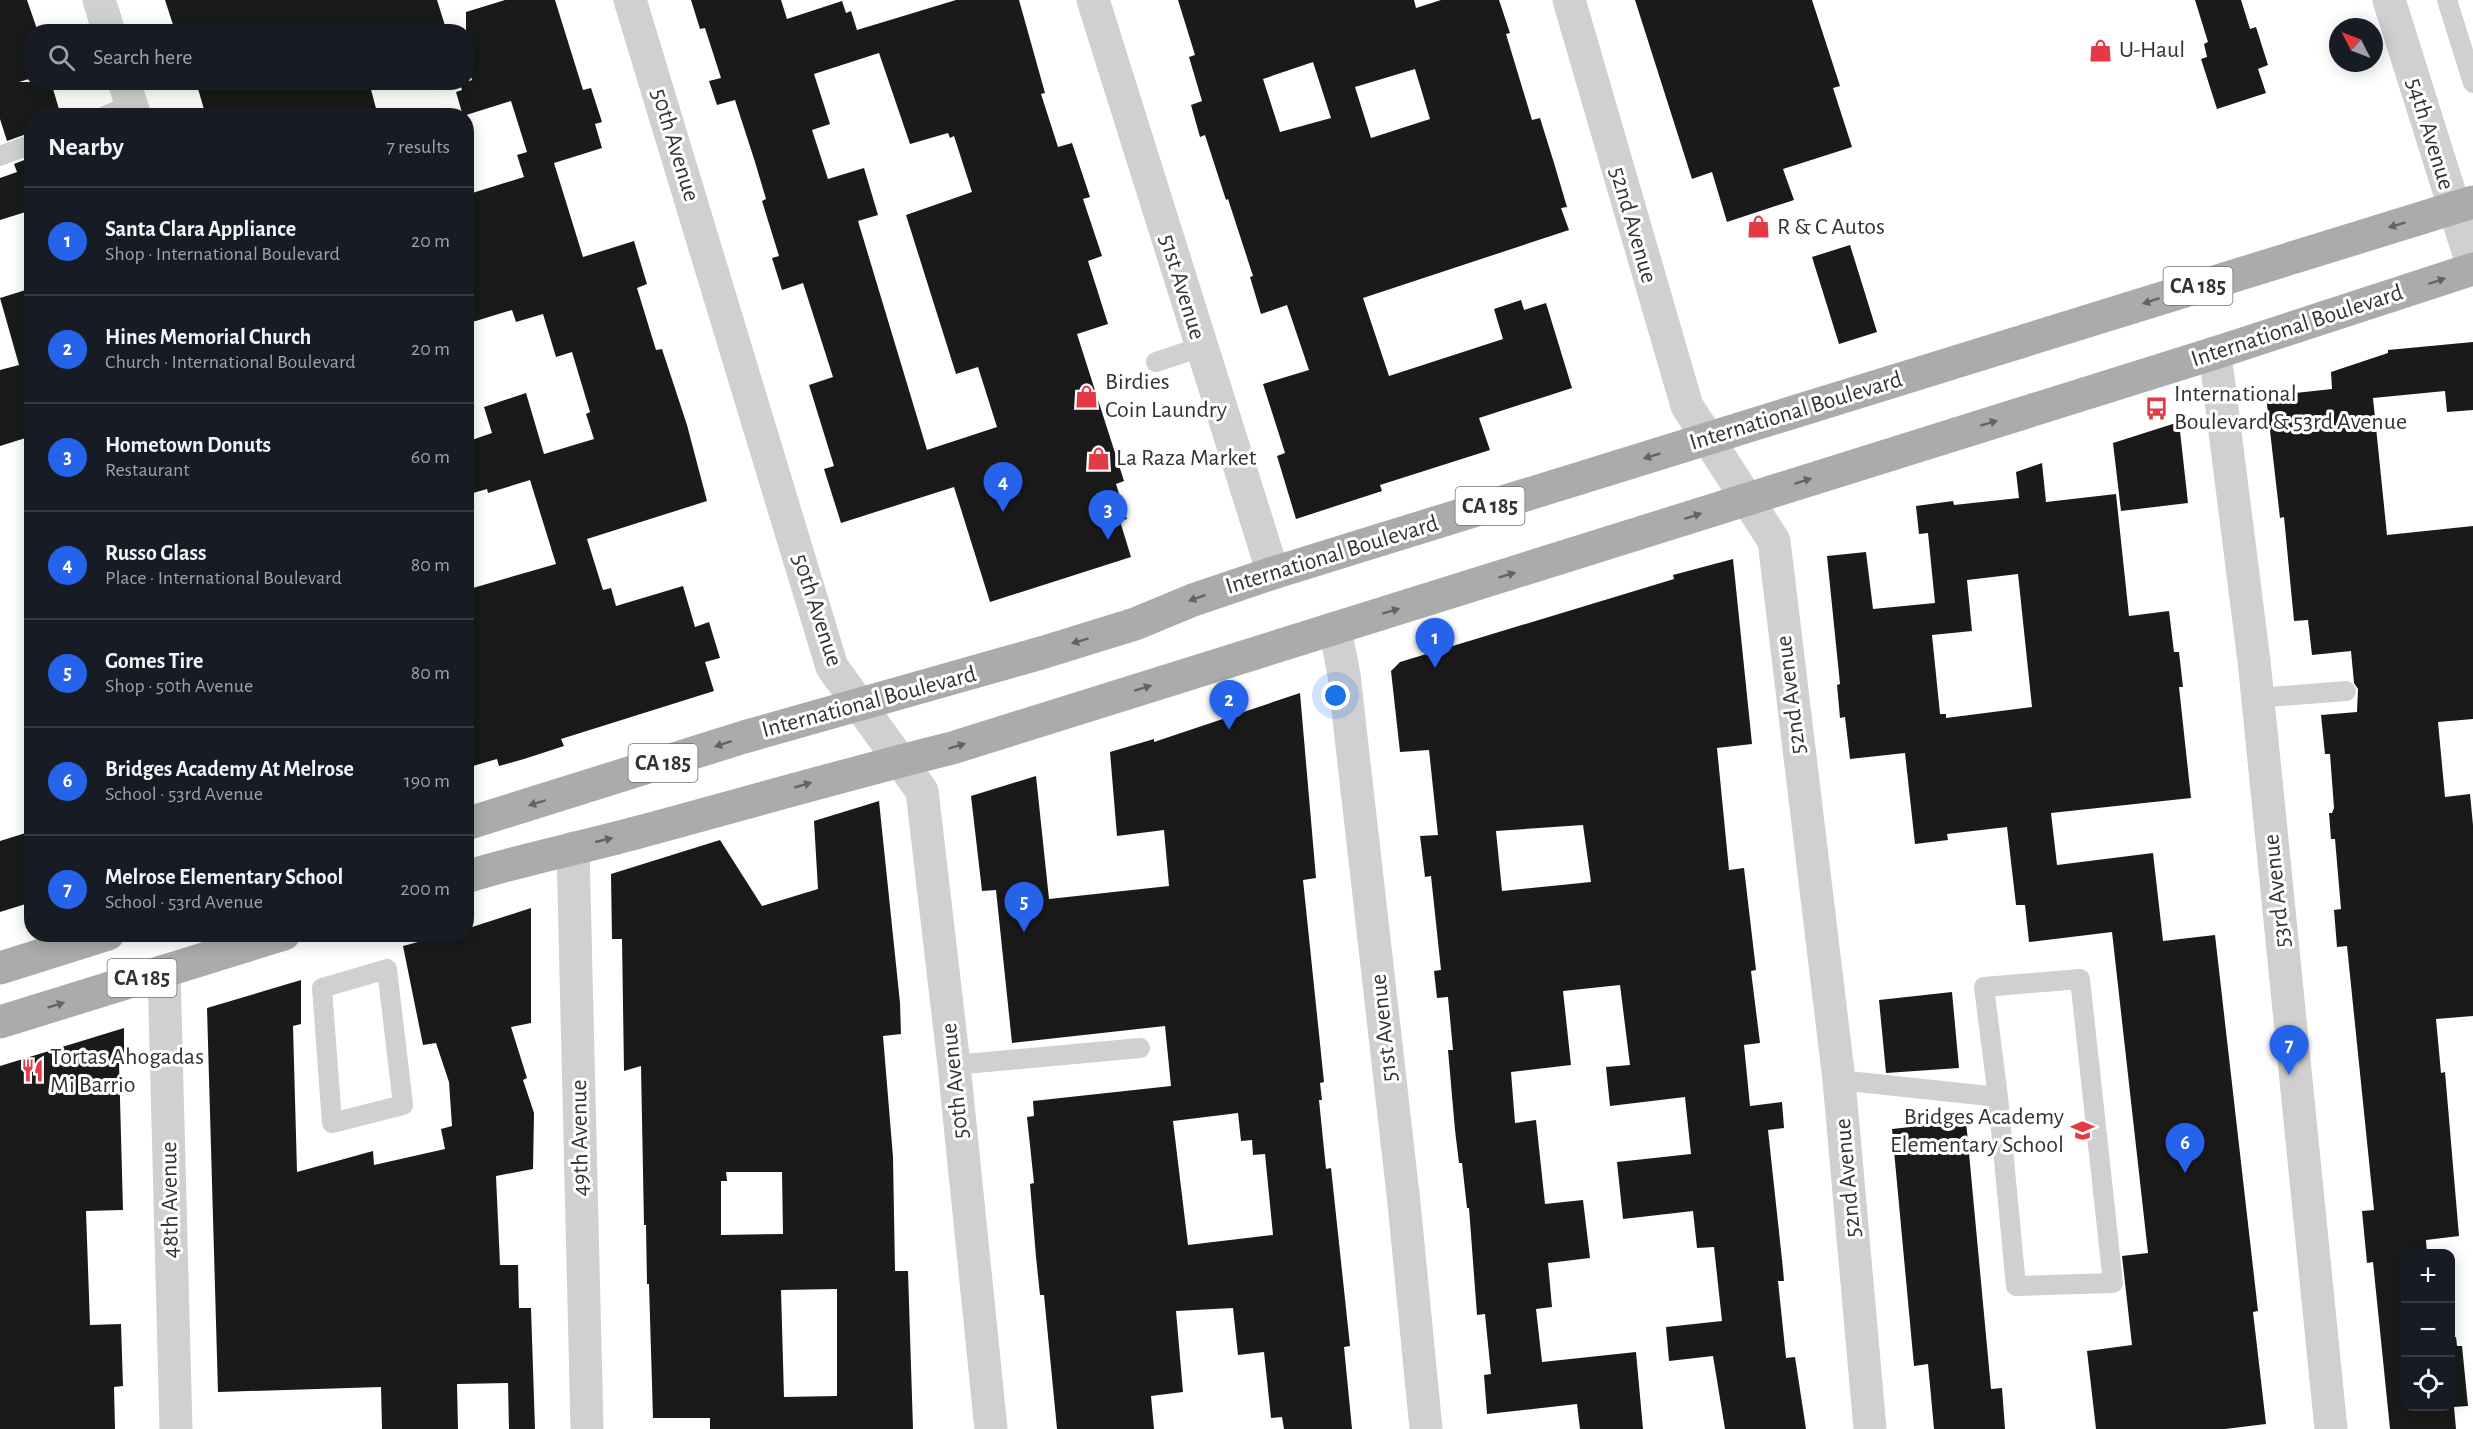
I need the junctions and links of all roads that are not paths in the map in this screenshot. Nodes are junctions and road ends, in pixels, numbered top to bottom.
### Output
1 (99, 0) edge
2 (630, 0) edge
3 (1093, 0) edge
4 (1569, 0) edge
5 (2389, 0) edge
6 (2447, 0) edge
7 (106, 24) edge
8 (2473, 83) edge
9 (24, 147) edge
10 (0, 156) edge
11 (2463, 205) edge
12 (2473, 268) edge
13 (1201, 347) junction
14 (2215, 353) junction
15 (1156, 362) dead end
16 (1707, 439) junction
17 (1747, 499) junction
18 (1273, 573) junction
19 (1335, 628) junction
20 (2346, 692) dead end
21 (2257, 698) junction
22 (860, 705) junction
23 (900, 761) junction
24 (474, 821) edge
25 (573, 848) junction
26 (474, 875) edge
27 (83, 942) edge
28 (258, 942) edge
29 (0, 968) edge
30 (387, 969) joint
31 (164, 971) junction
32 (0, 1022) edge
33 (1140, 1048) dead end
34 (954, 1065) junction
35 (1839, 1080) junction
36 (1998, 1097) junction
37 (176, 1429) edge
38 (587, 1429) edge
39 (991, 1429) edge
40 (1426, 1429) edge
41 (1870, 1429) edge
42 (2331, 1429) edge

1 - 7 street
2 - 22 street, 50th Avenue
3 - 13 street, 51st Avenue
4 - 16 street, 52nd Avenue
5 - 11 street, 54th Avenue
6 - 8 lane
9 - 10 lane
11 - 12 street, 54th Avenue
11 -> 16 main road, International Boulevard / CA 185
14 -> 12 main road, International Boulevard / CA 185
13 - 15 lane
13 - 18 street, 51st Avenue
17 -> 14 main road, International Boulevard / CA 185
14 - 21 street, 53rd Avenue
16 - 17 street, 52nd Avenue
16 -> 18 main road, International Boulevard / CA 185
19 -> 17 main road, International Boulevard / CA 185
17 - 35 street, 52nd Avenue
18 -> 22 main road, International Boulevard / CA 185
23 -> 19 main road, International Boulevard / CA 185
19 - 40 street, 51st Avenue
20 - 21 lane
21 - 42 street, 53rd Avenue
22 - 23 street, 50th Avenue
22 -> 24 main road, International Boulevard / CA 185
25 -> 23 main road, International Boulevard / CA 185
23 - 34 street, 50th Avenue
25 - 26 main road, International Boulevard / CA 185
25 - 38 street, 49th Avenue
27 - 29 main road, CA 185
28 - 31 main road, CA 185
30 - 30 lane
32 -> 31 main road, CA 185
31 - 37 street, 48th Avenue
33 - 34 lane
34 - 39 street, 50th Avenue
35 - 36 lane
35 - 41 street, 52nd Avenue
36 - 36 lane

